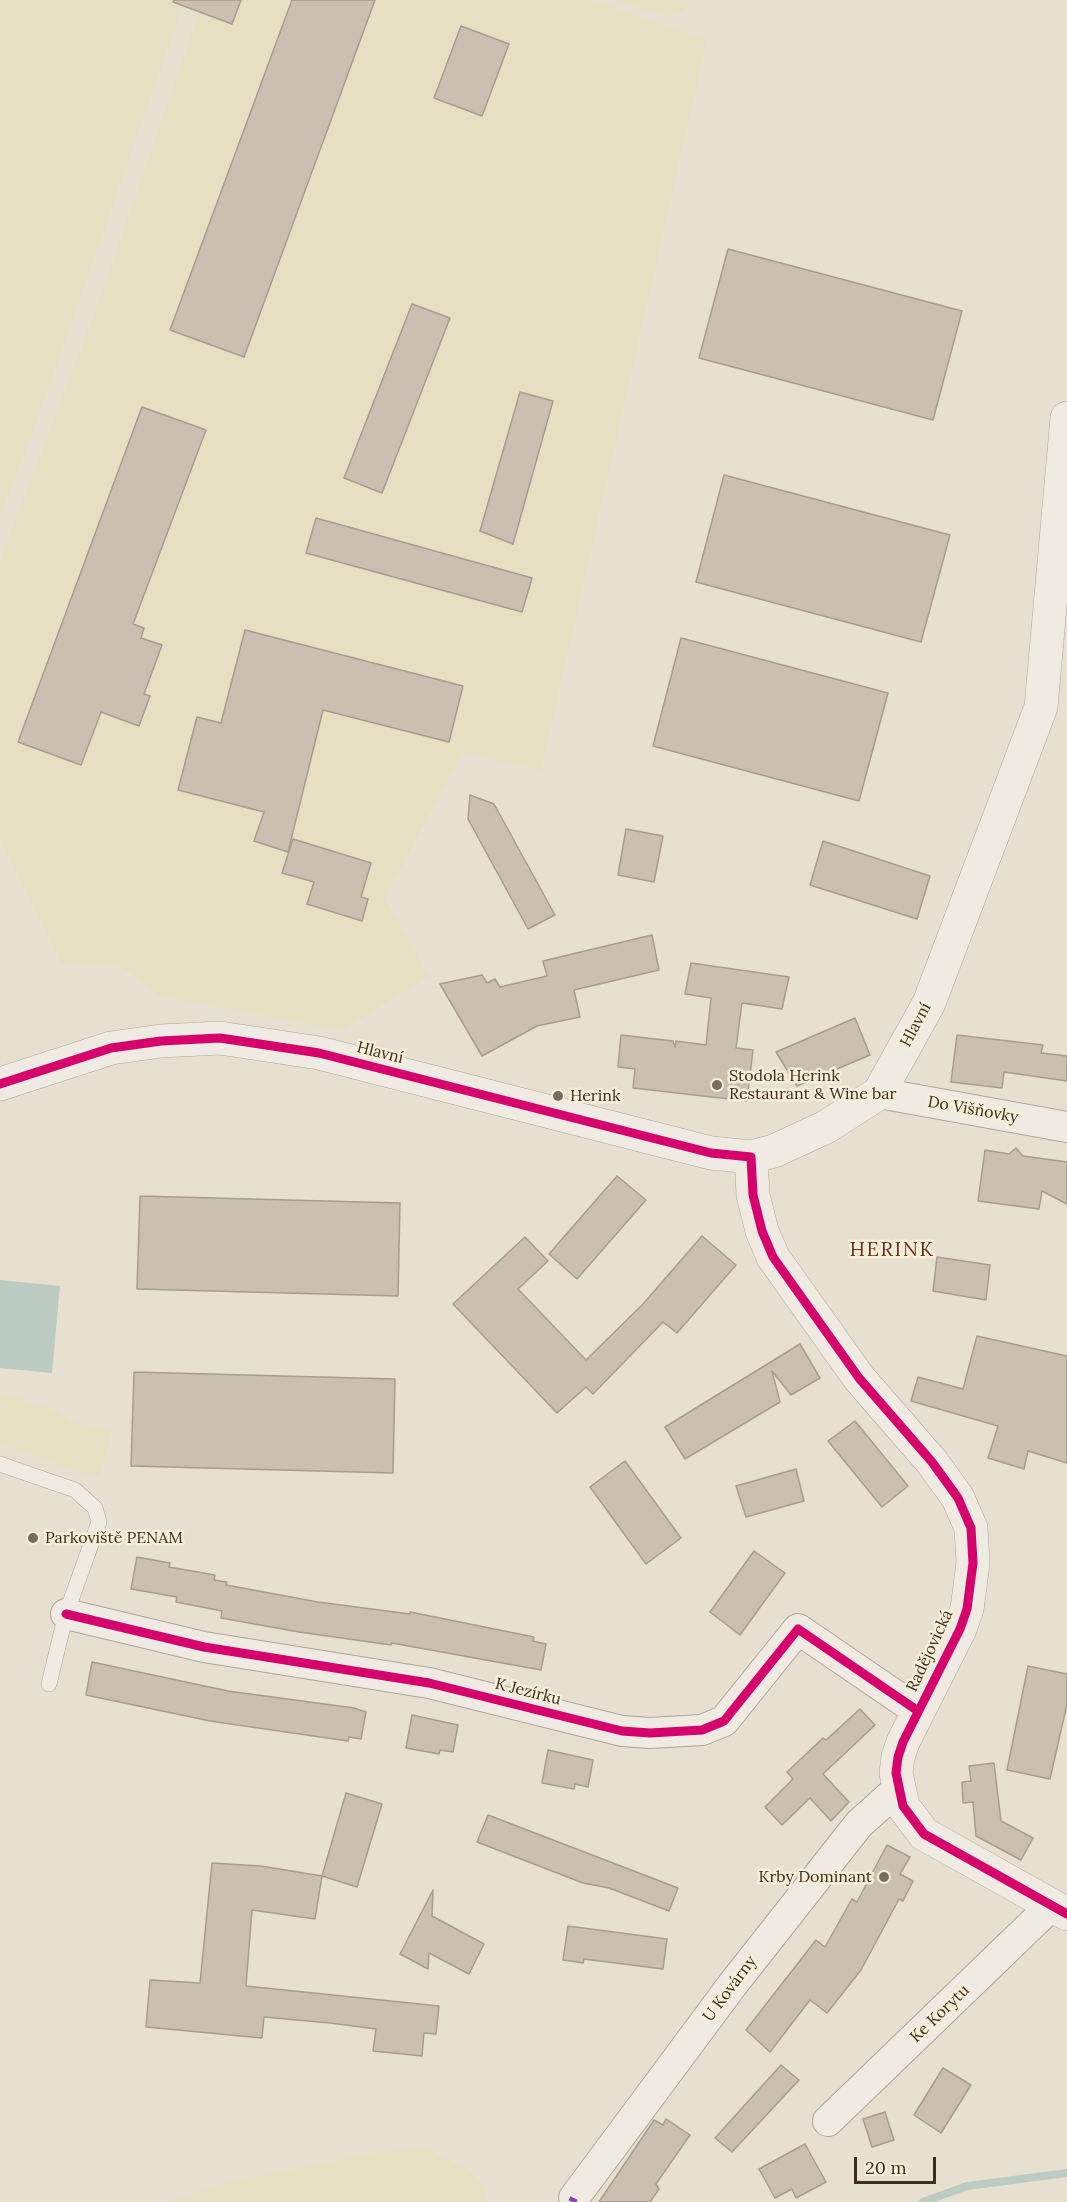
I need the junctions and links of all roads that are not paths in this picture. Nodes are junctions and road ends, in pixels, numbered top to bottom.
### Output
1 (1067, 418) edge
2 (0, 1084) edge
3 (879, 1093) junction
4 (1067, 1127) edge
5 (751, 1158) junction
6 (0, 1464) edge
7 (66, 1614) junction
8 (49, 1684) dead end
9 (918, 1711) junction
10 (898, 1789) junction
11 (1059, 1910) edge
12 (828, 2121) dead end
13 (574, 2198) dead end

1 - 3 street, Hlavní
2 - 5 street, Hlavní
3 - 4 street, Do Višňovky
3 - 5 street, Hlavní
5 - 9 street, Radějovická
6 - 7 lane
7 - 8 lane
7 - 9 street, K Jezírku
9 - 10 street, Radějovická
10 - 11 street, Radějovická
10 - 13 street, U Kovárny
11 - 12 street, Ke Korytu

